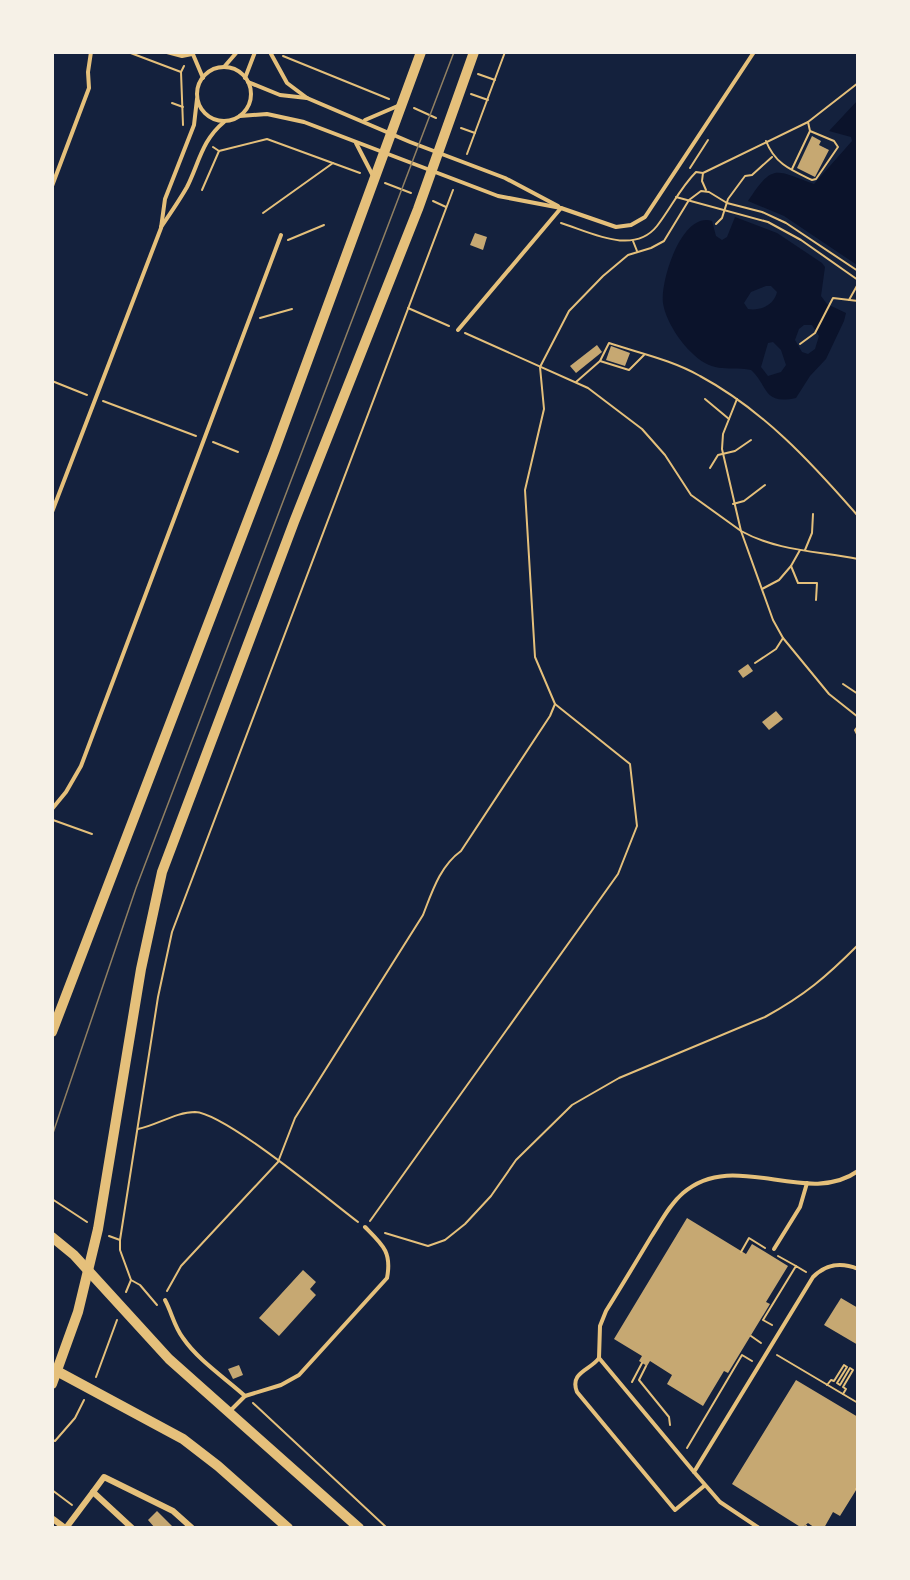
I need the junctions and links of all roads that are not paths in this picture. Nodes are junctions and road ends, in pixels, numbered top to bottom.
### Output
1 (91, 52) edge
2 (167, 52) edge
3 (237, 52) edge
4 (255, 52) edge
5 (270, 52) edge
6 (421, 52) edge
7 (474, 52) edge
8 (754, 52) edge
9 (192, 53) edge
10 (224, 67) junction
11 (202, 78) junction
12 (247, 80) junction
13 (307, 98) junction
14 (197, 99) junction
15 (407, 105) junction
16 (240, 116) junction
17 (364, 120) junction
18 (225, 122) junction
19 (393, 135) junction
20 (356, 142) junction
21 (438, 152) junction
22 (386, 153) junction
23 (432, 170) junction
24 (380, 181) junction
25 (52, 186) edge
26 (561, 208) junction
27 (161, 228) junction
28 (281, 235) dead end
29 (458, 330) road end
30 (52, 512) edge
31 (52, 809) edge
32 (52, 1032) edge
33 (858, 1171) edge
34 (807, 1183) junction
35 (365, 1227) road end
36 (52, 1237) edge
37 (774, 1250) dead end
38 (858, 1269) edge
39 (88, 1270) junction
40 (165, 1300) road end
41 (599, 1358) junction
42 (55, 1370) edge
43 (52, 1384) edge
44 (245, 1396) junction
45 (229, 1412) junction
46 (694, 1472) junction
47 (704, 1486) junction
48 (93, 1492) junction
49 (53, 1519) edge
50 (65, 1527) edge
51 (132, 1527) edge
52 (192, 1527) edge
53 (288, 1527) edge
54 (359, 1527) edge
55 (759, 1527) edge

1 - 25 lane
2 - 9 lane
3 - 10 lane
4 - 12 lane
5 - 13 lane
6 - 15 main road
7 - 21 main road
8 - 26 lane
9 - 11 lane
10 - 11 lane
10 - 12 lane
11 - 14 lane
12 - 13 lane
12 - 16 lane
13 - 17 lane
14 - 18 lane
14 - 27 lane
15 - 17 lane
15 - 19 main road
16 - 18 lane
16 - 20 lane
17 - 19 lane
18 - 27 lane
19 - 21 lane
19 - 22 main road
20 - 22 lane
20 - 24 lane
21 - 23 main road
21 - 26 lane
22 - 23 lane
22 - 24 main road
23 - 26 lane
23 - 39 main road
24 - 32 main road
26 - 29 lane
27 - 30 lane
28 - 31 lane
33 - 34 lane
34 - 37 lane
34 - 41 lane
35 - 44 lane
36 - 39 main road
38 - 46 lane
39 - 42 main road
39 - 45 main road
40 - 44 lane
41 - 46 lane
41 - 47 lane
42 - 43 main road
42 - 53 main road
44 - 45 lane
45 - 54 main road
46 - 47 lane
47 - 55 lane
48 - 50 street
48 - 51 street
48 - 52 street
49 - 50 street

